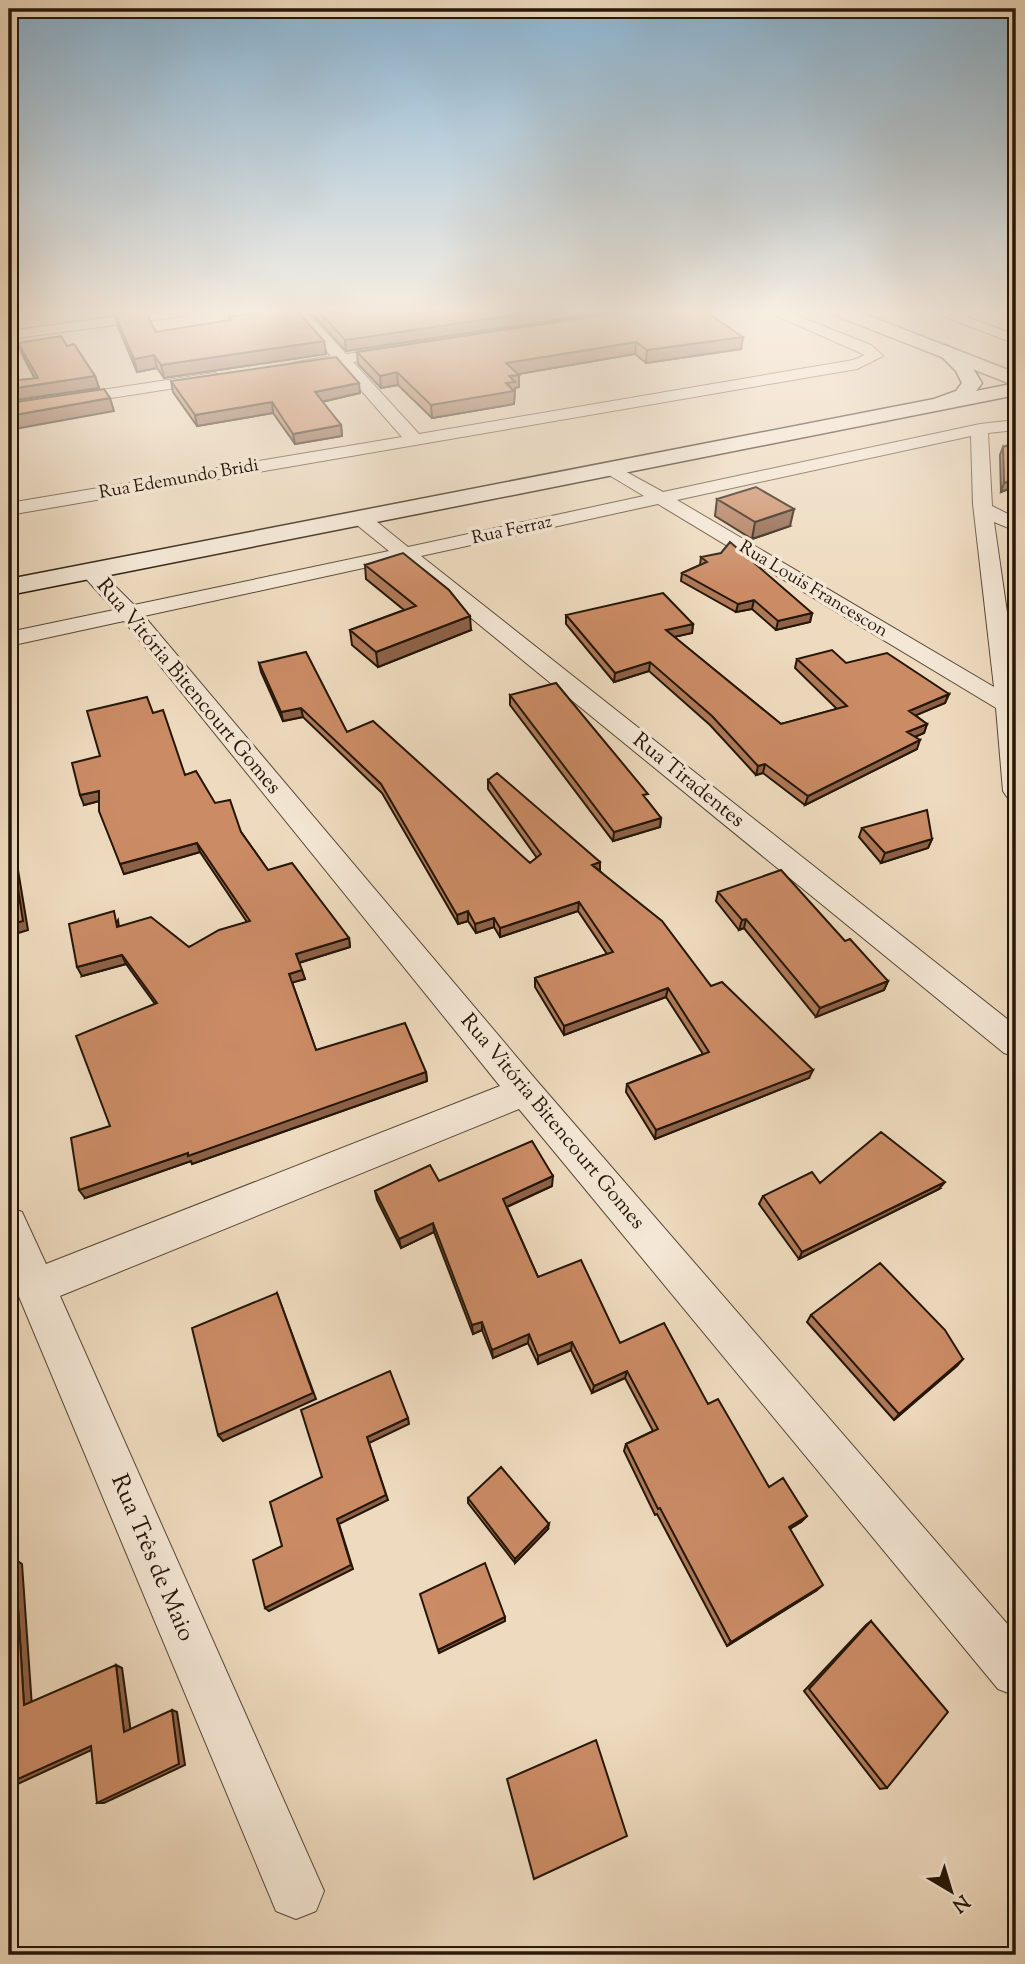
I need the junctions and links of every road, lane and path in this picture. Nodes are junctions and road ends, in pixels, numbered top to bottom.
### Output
1 (45, 404) edge
2 (382, 404) edge
3 (623, 404) edge
4 (939, 404) edge
5 (944, 404) edge
6 (932, 406) junction
7 (1016, 407) edge
8 (9, 409) edge
9 (1016, 425) edge
10 (980, 429) junction
11 (414, 439) junction
12 (610, 468) junction
13 (660, 499) junction
14 (9, 509) edge
15 (984, 509) junction
16 (359, 517) junction
17 (1016, 525) edge
18 (404, 554) junction
19 (89, 571) junction
20 (9, 587) edge
21 (130, 613) junction
22 (9, 639) edge
23 (1013, 708) edge
24 (1016, 791) edge
25 (1016, 1045) edge
26 (525, 1091) junction
27 (9, 1224) edge
28 (35, 1287) junction
29 (1016, 1671) edge
30 (296, 1891) dead end

1 - 8 street
2 - 11 street
3 - 11 street, Rua Edemundo Bridi
4 - 6 main road
5 - 6 main road
6 - 7 main road
6 - 12 main road
9 - 10 street, Rua Ferraz
10 - 13 street, Rua Ferraz
10 - 15 street
11 - 14 street, Rua Edemundo Bridi
12 - 13 street, Rua Louis Francescon
12 - 16 main road
13 - 18 street, Rua Ferraz
13 - 23 street, Rua Louis Francescon
15 - 17 street
15 - 23 street
16 - 18 street, Rua Tiradentes
16 - 19 main road
18 - 21 street, Rua Ferraz
18 - 25 street, Rua Tiradentes
19 - 20 main road
19 - 21 street, Rua Vitória Bitencourt Gomes
21 - 22 street, Rua Ferraz
21 - 26 street, Rua Vitória Bitencourt Gomes
23 - 24 street
26 - 28 street
26 - 29 street, Rua Vitória Bitencourt Gomes
27 - 28 street, Rua Três de Maio
28 - 30 street, Rua Três de Maio

